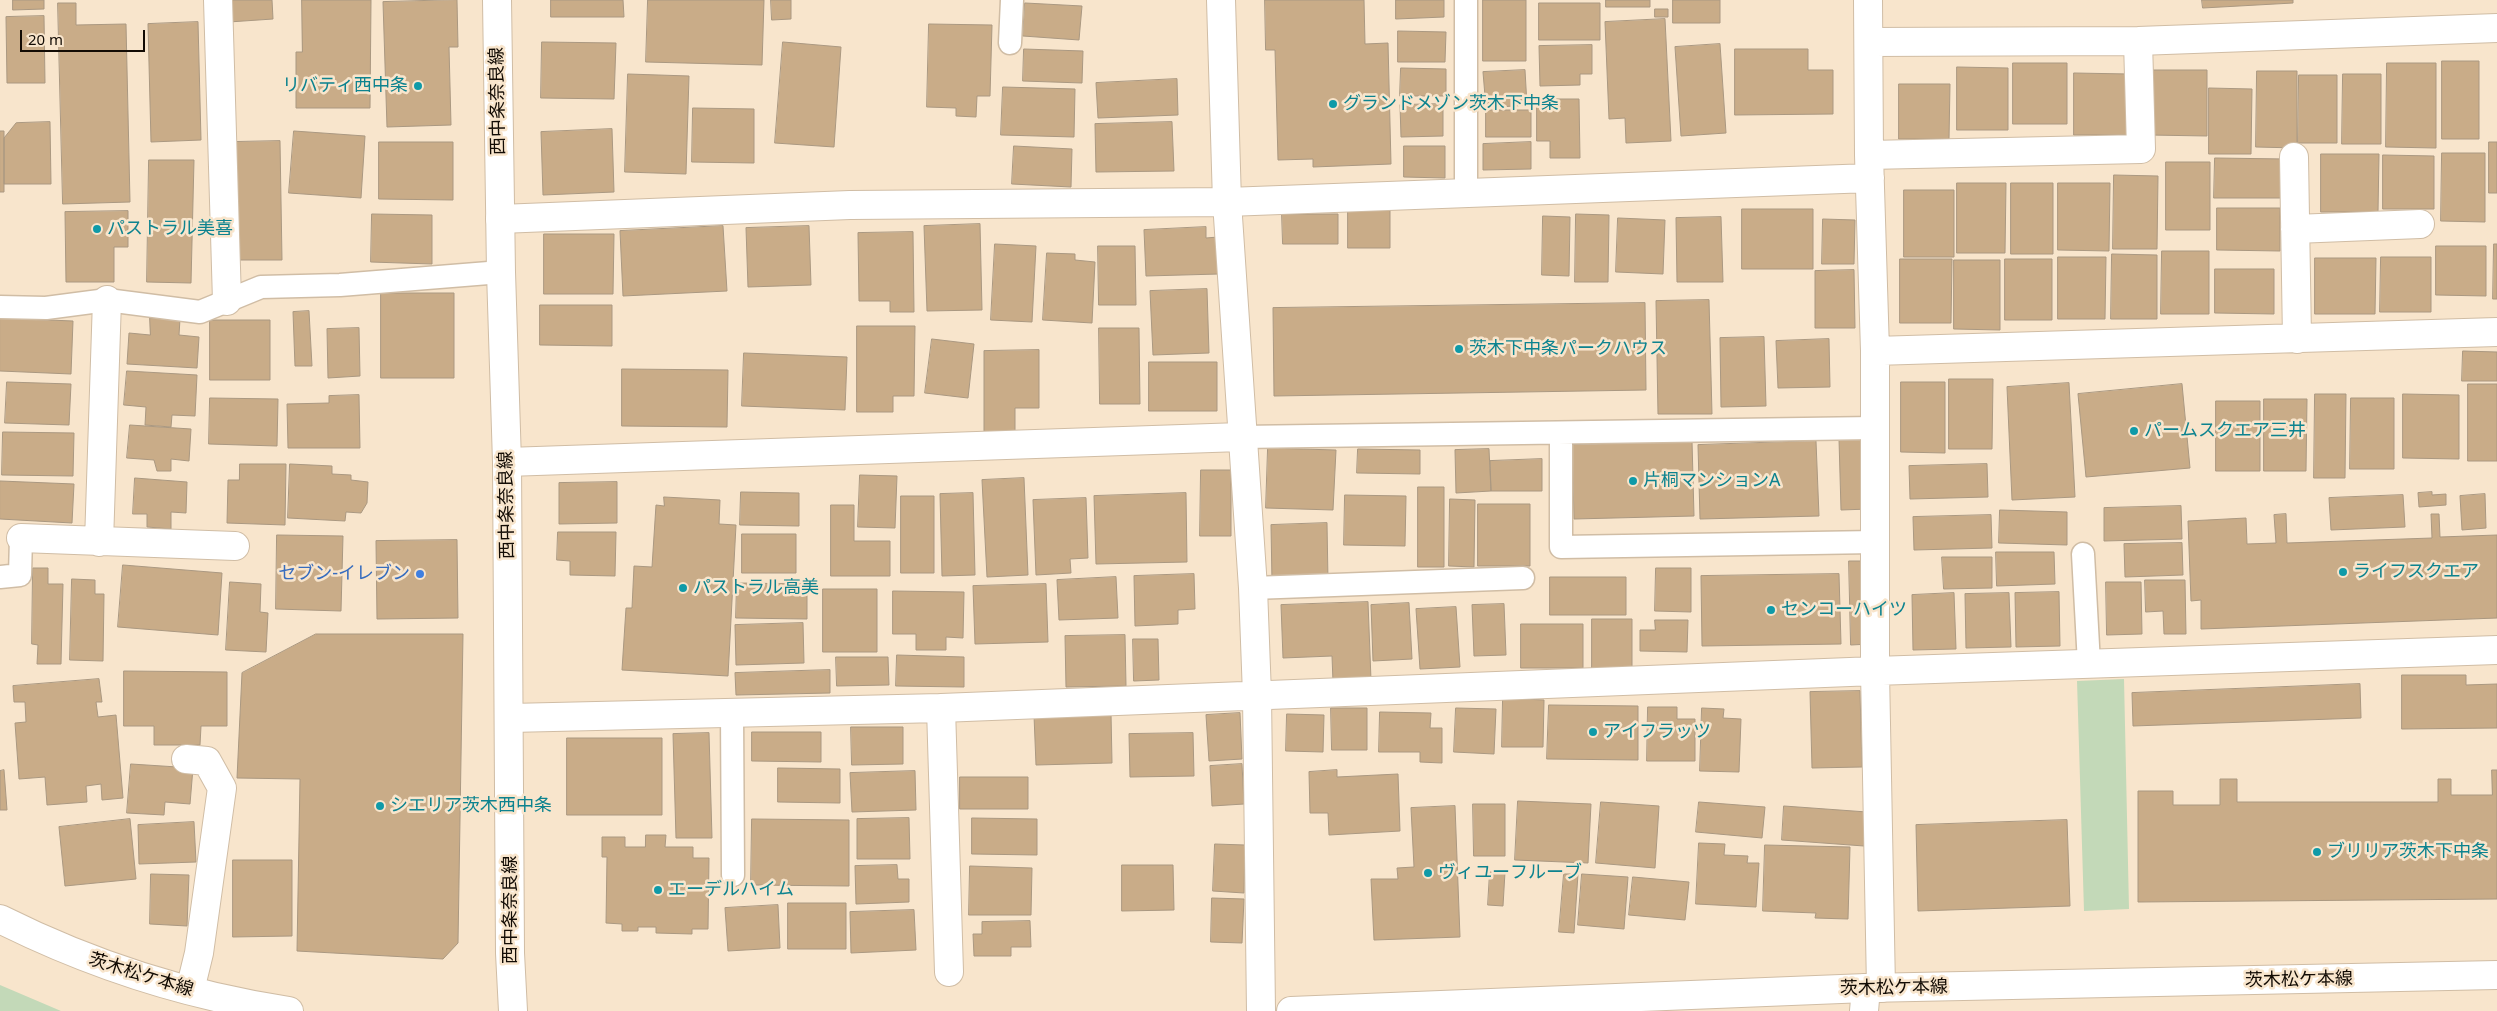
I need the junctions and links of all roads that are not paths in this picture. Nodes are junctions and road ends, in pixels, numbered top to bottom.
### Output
1 (218, 0) edge
2 (497, 0) edge
3 (1012, 0) edge
4 (1221, 0) edge
5 (1466, 0) edge
6 (1868, 0) edge
7 (2497, 28) edge
8 (2138, 41) junction
9 (1869, 42) junction
10 (1010, 43) dead end
11 (2294, 157) dead end
12 (1869, 167) junction
13 (1466, 193) junction
14 (1228, 202) junction
15 (500, 219) junction
16 (2420, 224) dead end
17 (2295, 229) junction
18 (500, 272) junction
19 (107, 300) junction
20 (227, 300) junction
21 (0, 308) edge
22 (2497, 332) edge
23 (2297, 339) junction
24 (1875, 351) junction
25 (1874, 428) junction
26 (1561, 433) junction
27 (1241, 437) junction
28 (507, 462) junction
29 (21, 538) joint
30 (99, 542) junction
31 (1875, 542) junction
32 (235, 546) dead end
33 (2083, 554) dead end
34 (0, 577) edge
35 (1523, 578) dead end
36 (1253, 588) junction
37 (2497, 650) edge
38 (2089, 664) junction
39 (1876, 671) junction
40 (1257, 695) junction
41 (941, 708) junction
42 (732, 713) junction
43 (510, 718) junction
44 (186, 759) dead end
45 (734, 875) dead end
46 (0, 919) edge
47 (949, 972) dead end
48 (2497, 975) edge
49 (190, 990) junction
50 (1870, 995) edge
51 (289, 1011) edge
52 (513, 1011) edge
53 (1261, 1011) edge
54 (1291, 1011) edge

1 - 20 street
2 - 15 street, 西中条奈良線
3 - 10 lane
4 - 14 street
5 - 13 lane
6 - 9 street
7 - 8 street
8 - 9 street
8 - 12 street
9 - 12 street
11 - 17 street
12 - 13 street
12 - 24 street
13 - 14 street
14 - 15 street
14 - 27 street
15 - 18 street, 西中条奈良線
16 - 17 street
17 - 23 street
18 - 20 lane
18 - 28 street, 西中条奈良線
19 - 20 lane
19 - 21 lane
19 - 30 street
22 - 23 street
23 - 24 street
24 - 25 street
25 - 26 lane
25 - 31 street
26 - 27 lane
26 - 31 lane
27 - 28 street
27 - 36 street
28 - 43 street, 西中条奈良線
29 - 30 street
29 - 34 lane
30 - 32 street
31 - 39 street
33 - 38 lane
35 - 36 lane
36 - 40 street
37 - 38 street
38 - 39 street
39 - 40 street
39 - 50 street
40 - 41 street
40 - 53 street
41 - 42 street
41 - 47 street
42 - 43 street
42 - 45 lane
43 - 52 street, 西中条奈良線
44 - 49 street
46 - 49 street, 茨木松ケ本線
48 - 50 street, 茨木松ケ本線
49 - 51 street, 茨木松ケ本線
50 - 54 street, 茨木松ケ本線

